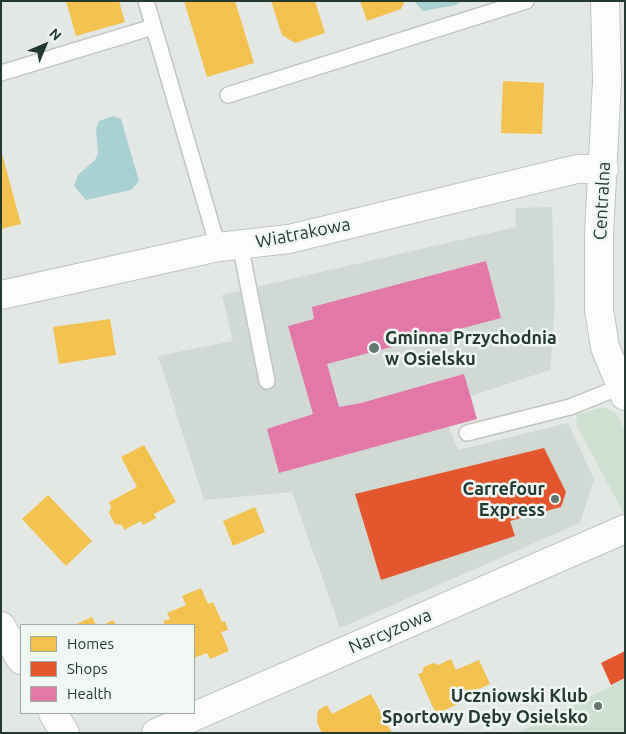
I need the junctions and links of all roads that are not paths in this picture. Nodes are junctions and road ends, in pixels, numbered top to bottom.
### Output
1 (146, 1) edge
2 (526, 1) edge
3 (605, 1) edge
4 (506, 5) edge
5 (153, 27) junction
6 (1, 74) edge
7 (228, 95) dead end
8 (604, 169) junction
9 (229, 246) junction
10 (1, 295) edge
11 (267, 381) dead end
12 (622, 392) edge
13 (467, 433) dead end
14 (625, 529) edge
15 (1, 626) edge
16 (20, 658) edge
17 (54, 714) edge
18 (65, 733) edge
19 (156, 733) edge

1 - 5 lane
2 - 4 lane
3 - 8 street, Centralna
4 - 7 lane
5 - 6 lane
5 - 9 lane
8 - 9 street, Wiatrakowa
8 - 12 street, Centralna
9 - 10 street, Wiatrakowa
9 - 11 lane
12 - 13 lane
14 - 19 street, Narcyzowa
15 - 16 street
17 - 18 street

